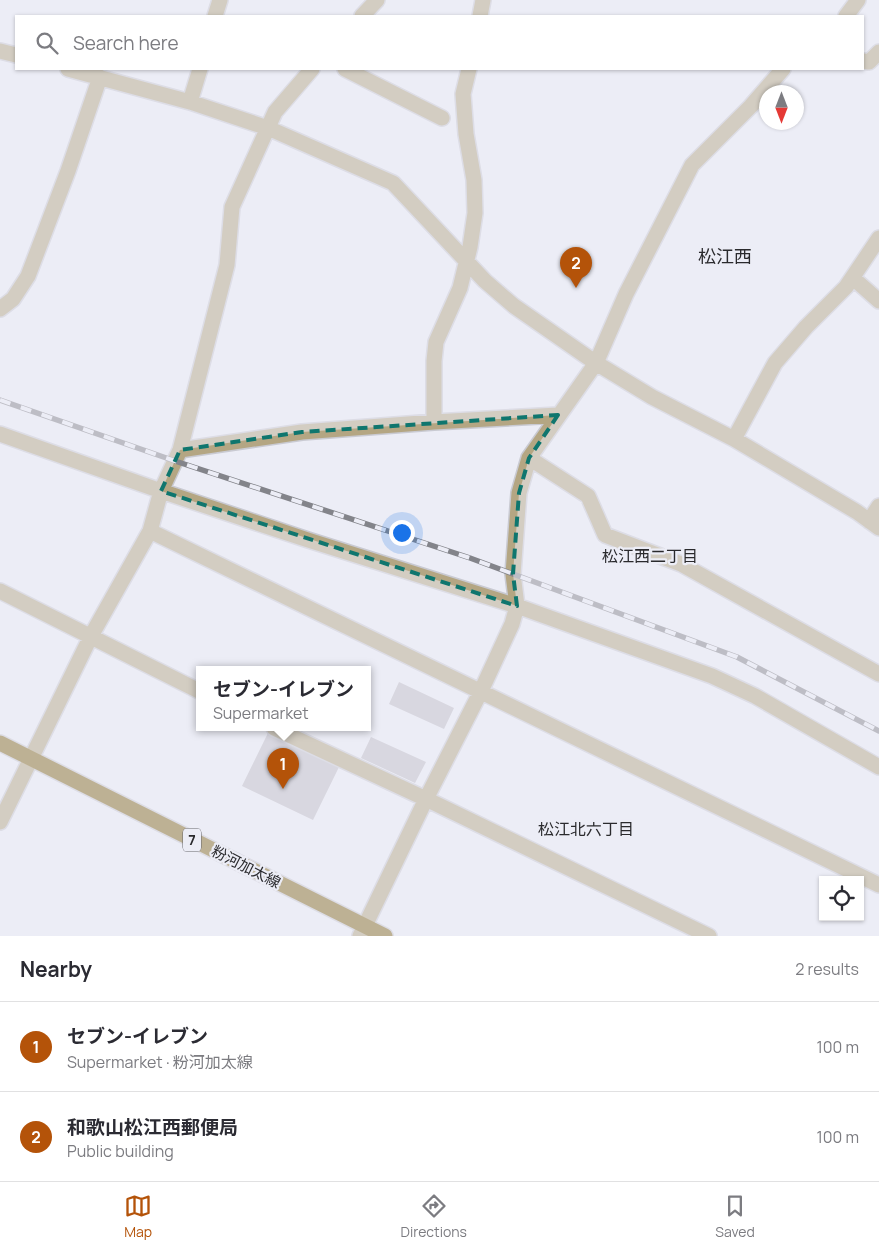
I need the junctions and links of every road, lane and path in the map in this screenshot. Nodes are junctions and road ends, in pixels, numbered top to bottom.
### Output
1 (220, 0) edge
2 (377, 0) edge
3 (482, 0) edge
4 (858, 0) edge
5 (215, 15) edge
6 (363, 15) edge
7 (480, 15) edge
8 (847, 15) edge
9 (0, 50) edge
10 (879, 52) edge
11 (15, 55) edge
12 (864, 61) edge
13 (72, 70) edge
14 (200, 70) edge
15 (311, 70) edge
16 (347, 70) edge
17 (469, 70) edge
18 (782, 70) edge
19 (100, 77) junction
20 (190, 102) junction
21 (442, 118) dead end
22 (268, 128) junction
23 (879, 238) edge
24 (466, 260) junction
25 (853, 278) junction
26 (879, 301) edge
27 (0, 309) edge
28 (596, 362) junction
29 (558, 416) junction
30 (434, 422) junction
31 (0, 434) edge
32 (734, 439) junction
33 (180, 450) junction
34 (529, 458) junction
35 (161, 491) junction
36 (879, 506) edge
37 (874, 524) edge
38 (150, 531) junction
39 (0, 591) edge
40 (517, 606) junction
41 (91, 636) junction
42 (879, 674) edge
43 (196, 689) edge
44 (481, 691) junction
45 (280, 731) edge
46 (0, 743) edge
47 (30, 758) junction
48 (879, 767) edge
49 (426, 799) junction
50 (0, 822) edge
51 (879, 885) edge
52 (363, 931) edge
53 (385, 936) edge
54 (709, 936) edge

1 - 5 street
2 - 6 street
3 - 7 street
4 - 8 street
9 - 11 street
10 - 12 street
13 - 19 street
14 - 20 street
15 - 22 street
16 - 21 street
17 - 24 street
18 - 28 street
19 - 20 street
19 - 27 street
20 - 22 street
22 - 24 street
22 - 33 street
23 - 25 street
24 - 28 street
24 - 30 street
25 - 26 street
25 - 32 street
28 - 29 street
28 - 32 street
29 - 30 street
29 - 34 street
30 - 33 street
31 - 35 street
32 - 37 street
33 - 35 street
34 - 40 street
34 - 42 street
35 - 38 street
35 - 40 street
36 - 37 street
38 - 41 street
38 - 44 street
39 - 41 street
40 - 44 street
40 - 48 street
41 - 43 street
41 - 47 street
44 - 49 street
44 - 51 street
45 - 49 street
46 - 47 main road, 粉河加太線 / 7
47 - 50 street
47 - 52 main road, 粉河加太線 / 7
49 - 52 street
49 - 54 street
52 - 53 main road, 粉河加太線 / 7

